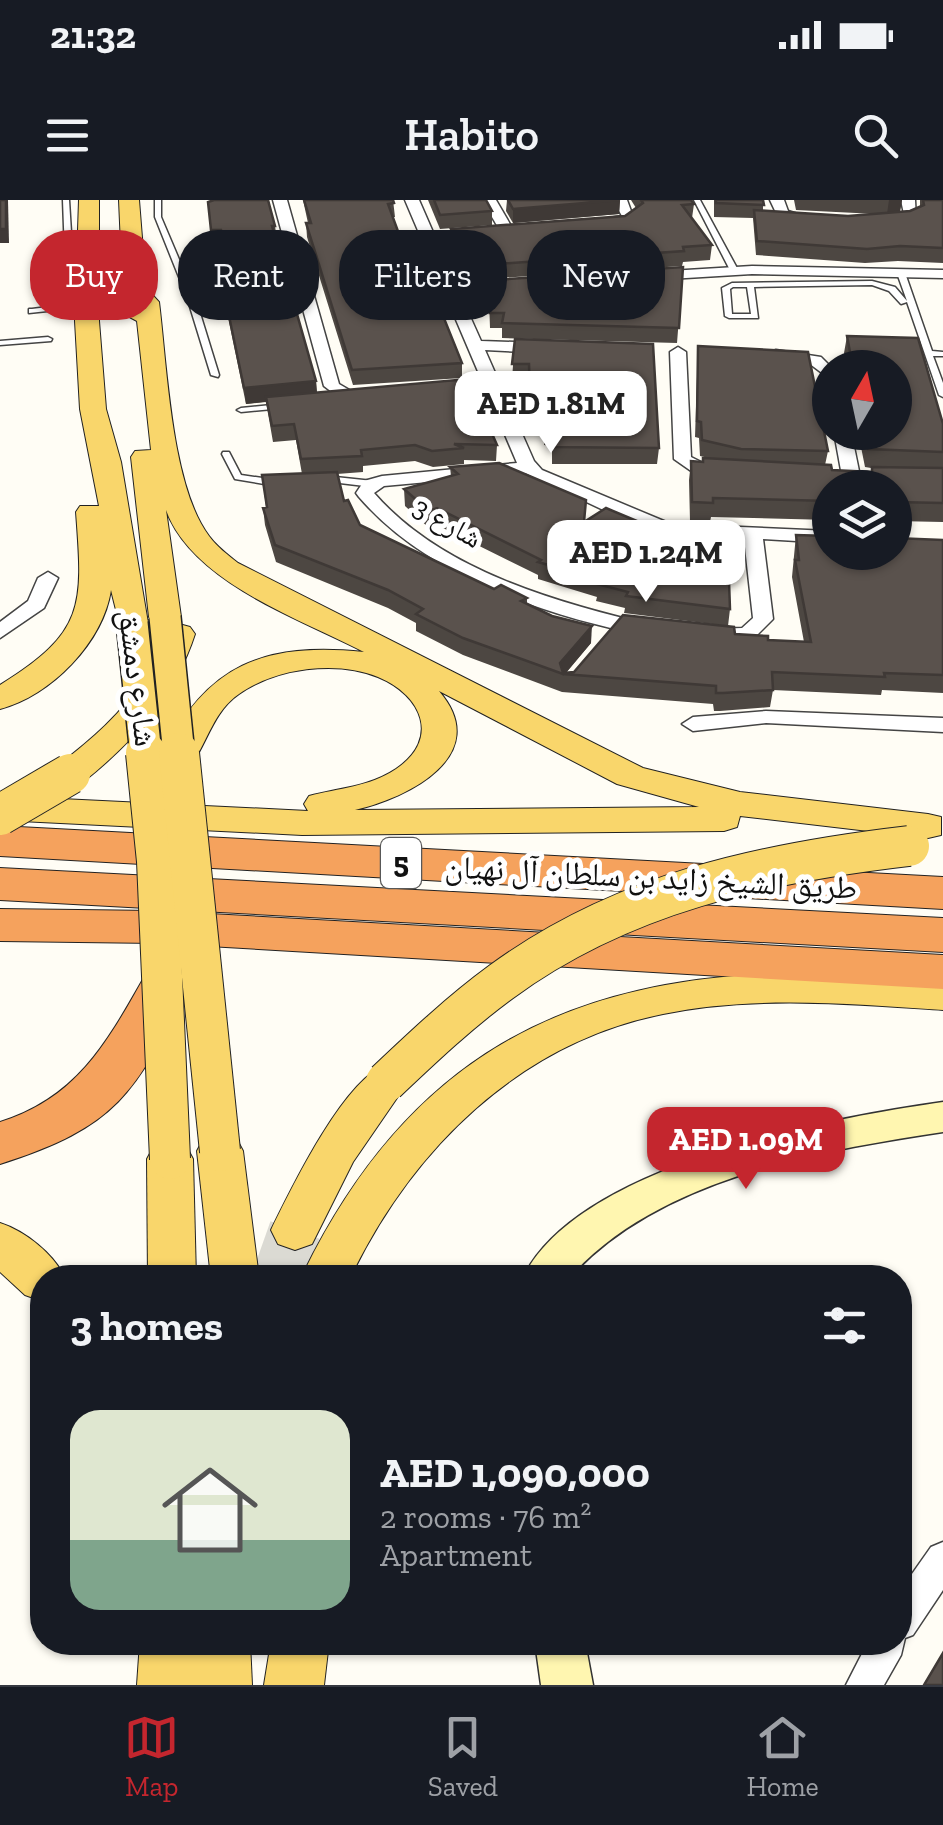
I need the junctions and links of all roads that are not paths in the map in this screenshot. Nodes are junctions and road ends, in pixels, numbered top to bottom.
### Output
1 (66, 200) edge
2 (89, 200) edge
3 (119, 200) edge
4 (128, 200) edge
5 (158, 200) edge
6 (280, 200) edge
7 (412, 200) edge
8 (489, 200) edge
9 (620, 200) edge
10 (697, 200) edge
11 (777, 200) edge
12 (908, 200) edge
13 (821, 220) edge
14 (871, 222) edge
15 (582, 225) edge
16 (68, 230) edge
17 (131, 230) edge
18 (427, 230) edge
19 (505, 230) edge
20 (526, 230) edge
21 (507, 231) edge
22 (943, 274) edge
23 (665, 276) edge
24 (729, 277) junction
25 (889, 278) junction
26 (750, 285) junction
27 (904, 302) dead end
28 (137, 320) edge
29 (149, 320) edge
30 (466, 320) edge
31 (87, 321) junction
32 (125, 330) dead end
33 (48, 339) dead end
34 (0, 343) edge
35 (476, 346) junction
36 (568, 348) edge
37 (678, 352) dead end
38 (928, 353) junction
39 (114, 354) dead end
40 (752, 354) edge
41 (943, 354) edge
42 (812, 360) edge
43 (215, 375) dead end
44 (381, 394) edge
45 (943, 395) edge
46 (289, 405) edge
47 (93, 409) junction
48 (241, 410) dead end
49 (226, 454) dead end
50 (529, 467) junction
51 (170, 471) junction
52 (738, 472) edge
53 (309, 480) edge
54 (292, 482) edge
55 (373, 484) junction
56 (752, 535) junction
57 (812, 537) edge
58 (48, 578) dead end
59 (148, 620) junction
60 (0, 632) edge
61 (0, 700) edge
62 (693, 724) dead end
63 (943, 725) edge
64 (180, 756) junction
65 (0, 811) edge
66 (96, 813) junction
67 (931, 836) edge
68 (0, 841) edge
69 (0, 884) edge
70 (943, 893) edge
71 (0, 912) edge
72 (0, 924) edge
73 (943, 935) edge
74 (495, 948) junction
75 (943, 972) edge
76 (163, 987) junction
77 (943, 994) edge
78 (943, 1116) edge
79 (0, 1143) edge
80 (295, 1230) tunnel mouth
81 (0, 1243) edge
82 (172, 1265) edge
83 (233, 1265) edge
84 (331, 1265) edge
85 (557, 1265) edge
86 (30, 1269) edge
87 (943, 1559) edge
88 (912, 1604) edge
89 (182, 1655) edge
90 (280, 1655) edge
91 (298, 1655) edge
92 (562, 1655) edge
93 (881, 1655) edge
94 (222, 1685) edge
95 (283, 1685) edge
96 (294, 1685) edge
97 (567, 1685) edge
98 (864, 1685) edge

1 - 16 lane
2 - 31 main road, شارع دمشق
3 - 32 main road
4 - 17 main road, شارع دمشق
5 - 43 lane
6 - 44 street
7 - 18 street
8 - 19 street
9 - 15 street
10 - 24 lane
11 - 13 street
12 - 14 street
20 - 21 street
22 - 25 street
23 - 24 street
24 - 25 street
24 - 26 lane
24 - 26 lane
25 - 26 lane
25 - 27 lane
25 - 38 lane
28 - 59 main road, شارع دمشق
29 - 51 main road
30 - 35 street
31 - 39 main road
31 - 47 main road, شارع دمشق
33 - 34 lane
35 - 36 street
35 - 50 street
37 - 52 street
38 - 41 lane
38 - 45 lane
40 - 42 street
46 - 48 lane
47 - 59 main road, شارع دمشق
47 - 61 main road
49 - 54 lane
50 - 55 street, شارع 3
50 - 56 street
51 - 65 main road, bridge
51 - 67 main road
53 - 55 lane
55 - 56 street, شارع 3
56 - 57 street
58 - 60 street
59 - 64 main road, شارع دمشق, bridge
59 - 76 main road, شارع دمشق, bridge
62 - 63 street
64 - 66 main road
64 - 83 main road, شارع دمشق, bridge
65 - 66 main road
66 - 67 main road
67 - 80 main road, bridge
68 - 70 highway, طريق الشيخ زايد بن سلطان آل نهيان / 5
69 - 73 highway, طريق الشيخ زايد بن سلطان آل نهيان / 5
71 - 74 main road
72 - 74 highway
74 - 75 highway
76 - 79 highway
76 - 82 main road, شارع دمشق, bridge
77 - 84 main road
78 - 85 street
81 - 86 main road
87 - 88 street
89 - 94 main road
90 - 95 main road
91 - 96 main road
92 - 97 street
93 - 98 street

